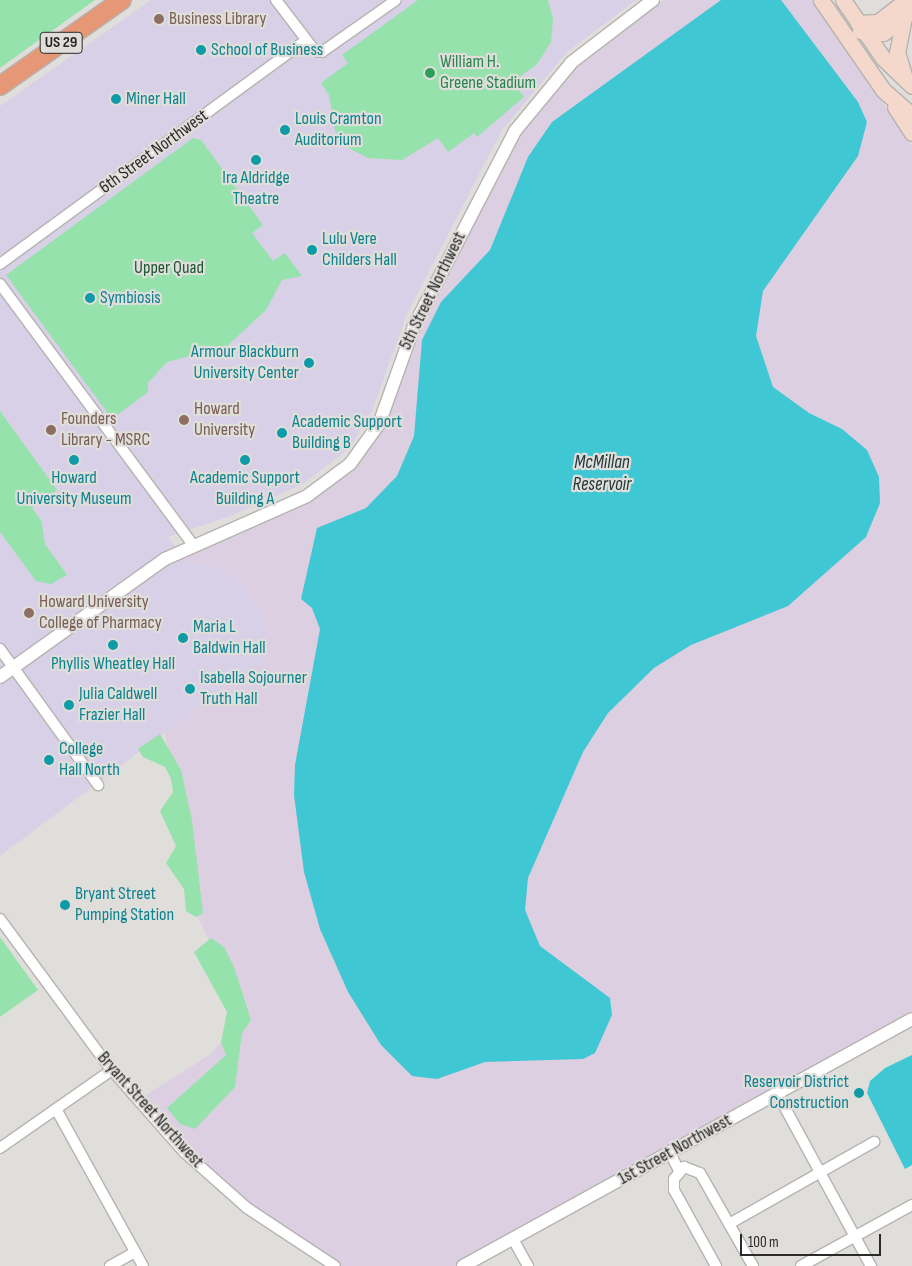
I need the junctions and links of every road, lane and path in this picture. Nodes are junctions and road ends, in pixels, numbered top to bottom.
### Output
1 (122, 0) edge
2 (276, 0) edge
3 (396, 0) edge
4 (653, 0) edge
5 (821, 0) edge
6 (834, 0) edge
7 (843, 0) edge
8 (906, 0) edge
9 (908, 13) edge
10 (862, 28) junction
11 (306, 40) junction
12 (910, 85) edge
13 (0, 86) edge
14 (883, 90) junction
15 (912, 115) edge
16 (912, 134) edge
17 (0, 264) edge
18 (0, 284) edge
19 (193, 545) junction
20 (0, 649) edge
21 (13, 668) junction
22 (0, 677) edge
23 (98, 785) dead end
24 (0, 919) edge
25 (912, 1019) edge
26 (112, 1070) junction
27 (777, 1093) junction
28 (56, 1109) junction
29 (874, 1142) dead end
30 (0, 1148) edge
31 (670, 1153) junction
32 (678, 1169) junction
33 (820, 1172) junction
34 (912, 1205) edge
35 (729, 1224) junction
36 (855, 1236) junction
37 (513, 1239) junction
38 (135, 1252) junction
39 (110, 1266) edge
40 (143, 1266) edge
41 (335, 1266) edge
42 (463, 1266) edge
43 (528, 1266) edge
44 (716, 1266) edge
45 (752, 1266) edge
46 (801, 1266) edge
47 (871, 1266) edge

1 - 13 highway, US 29
2 - 11 street
3 - 11 street
4 - 19 street, 5th Street Northwest
5 - 14 main road
6 - 10 main road
7 - 10 main road
8 - 10 main road
9 - 10 main road
9 - 12 main road
10 - 12 main road
11 - 17 street, 6th Street Northwest
14 - 15 main road
14 - 16 main road
18 - 19 street
19 - 21 street, 5th Street Northwest
20 - 21 street
21 - 22 street, 5th Street Northwest
21 - 23 street
24 - 26 street, Bryant Street Northwest
25 - 27 street, 1st Street Northwest
26 - 28 street
26 - 41 street, Bryant Street Northwest
27 - 31 street, 1st Street Northwest
27 - 33 street
28 - 30 street
28 - 38 street
29 - 33 street
31 - 32 street
31 - 37 street, 1st Street Northwest
32 - 35 street
32 - 44 street
33 - 35 street
33 - 36 street
34 - 36 street
35 - 45 street
36 - 46 street
36 - 47 street
37 - 42 street, 1st Street Northwest
37 - 43 street
38 - 39 street
38 - 40 street

